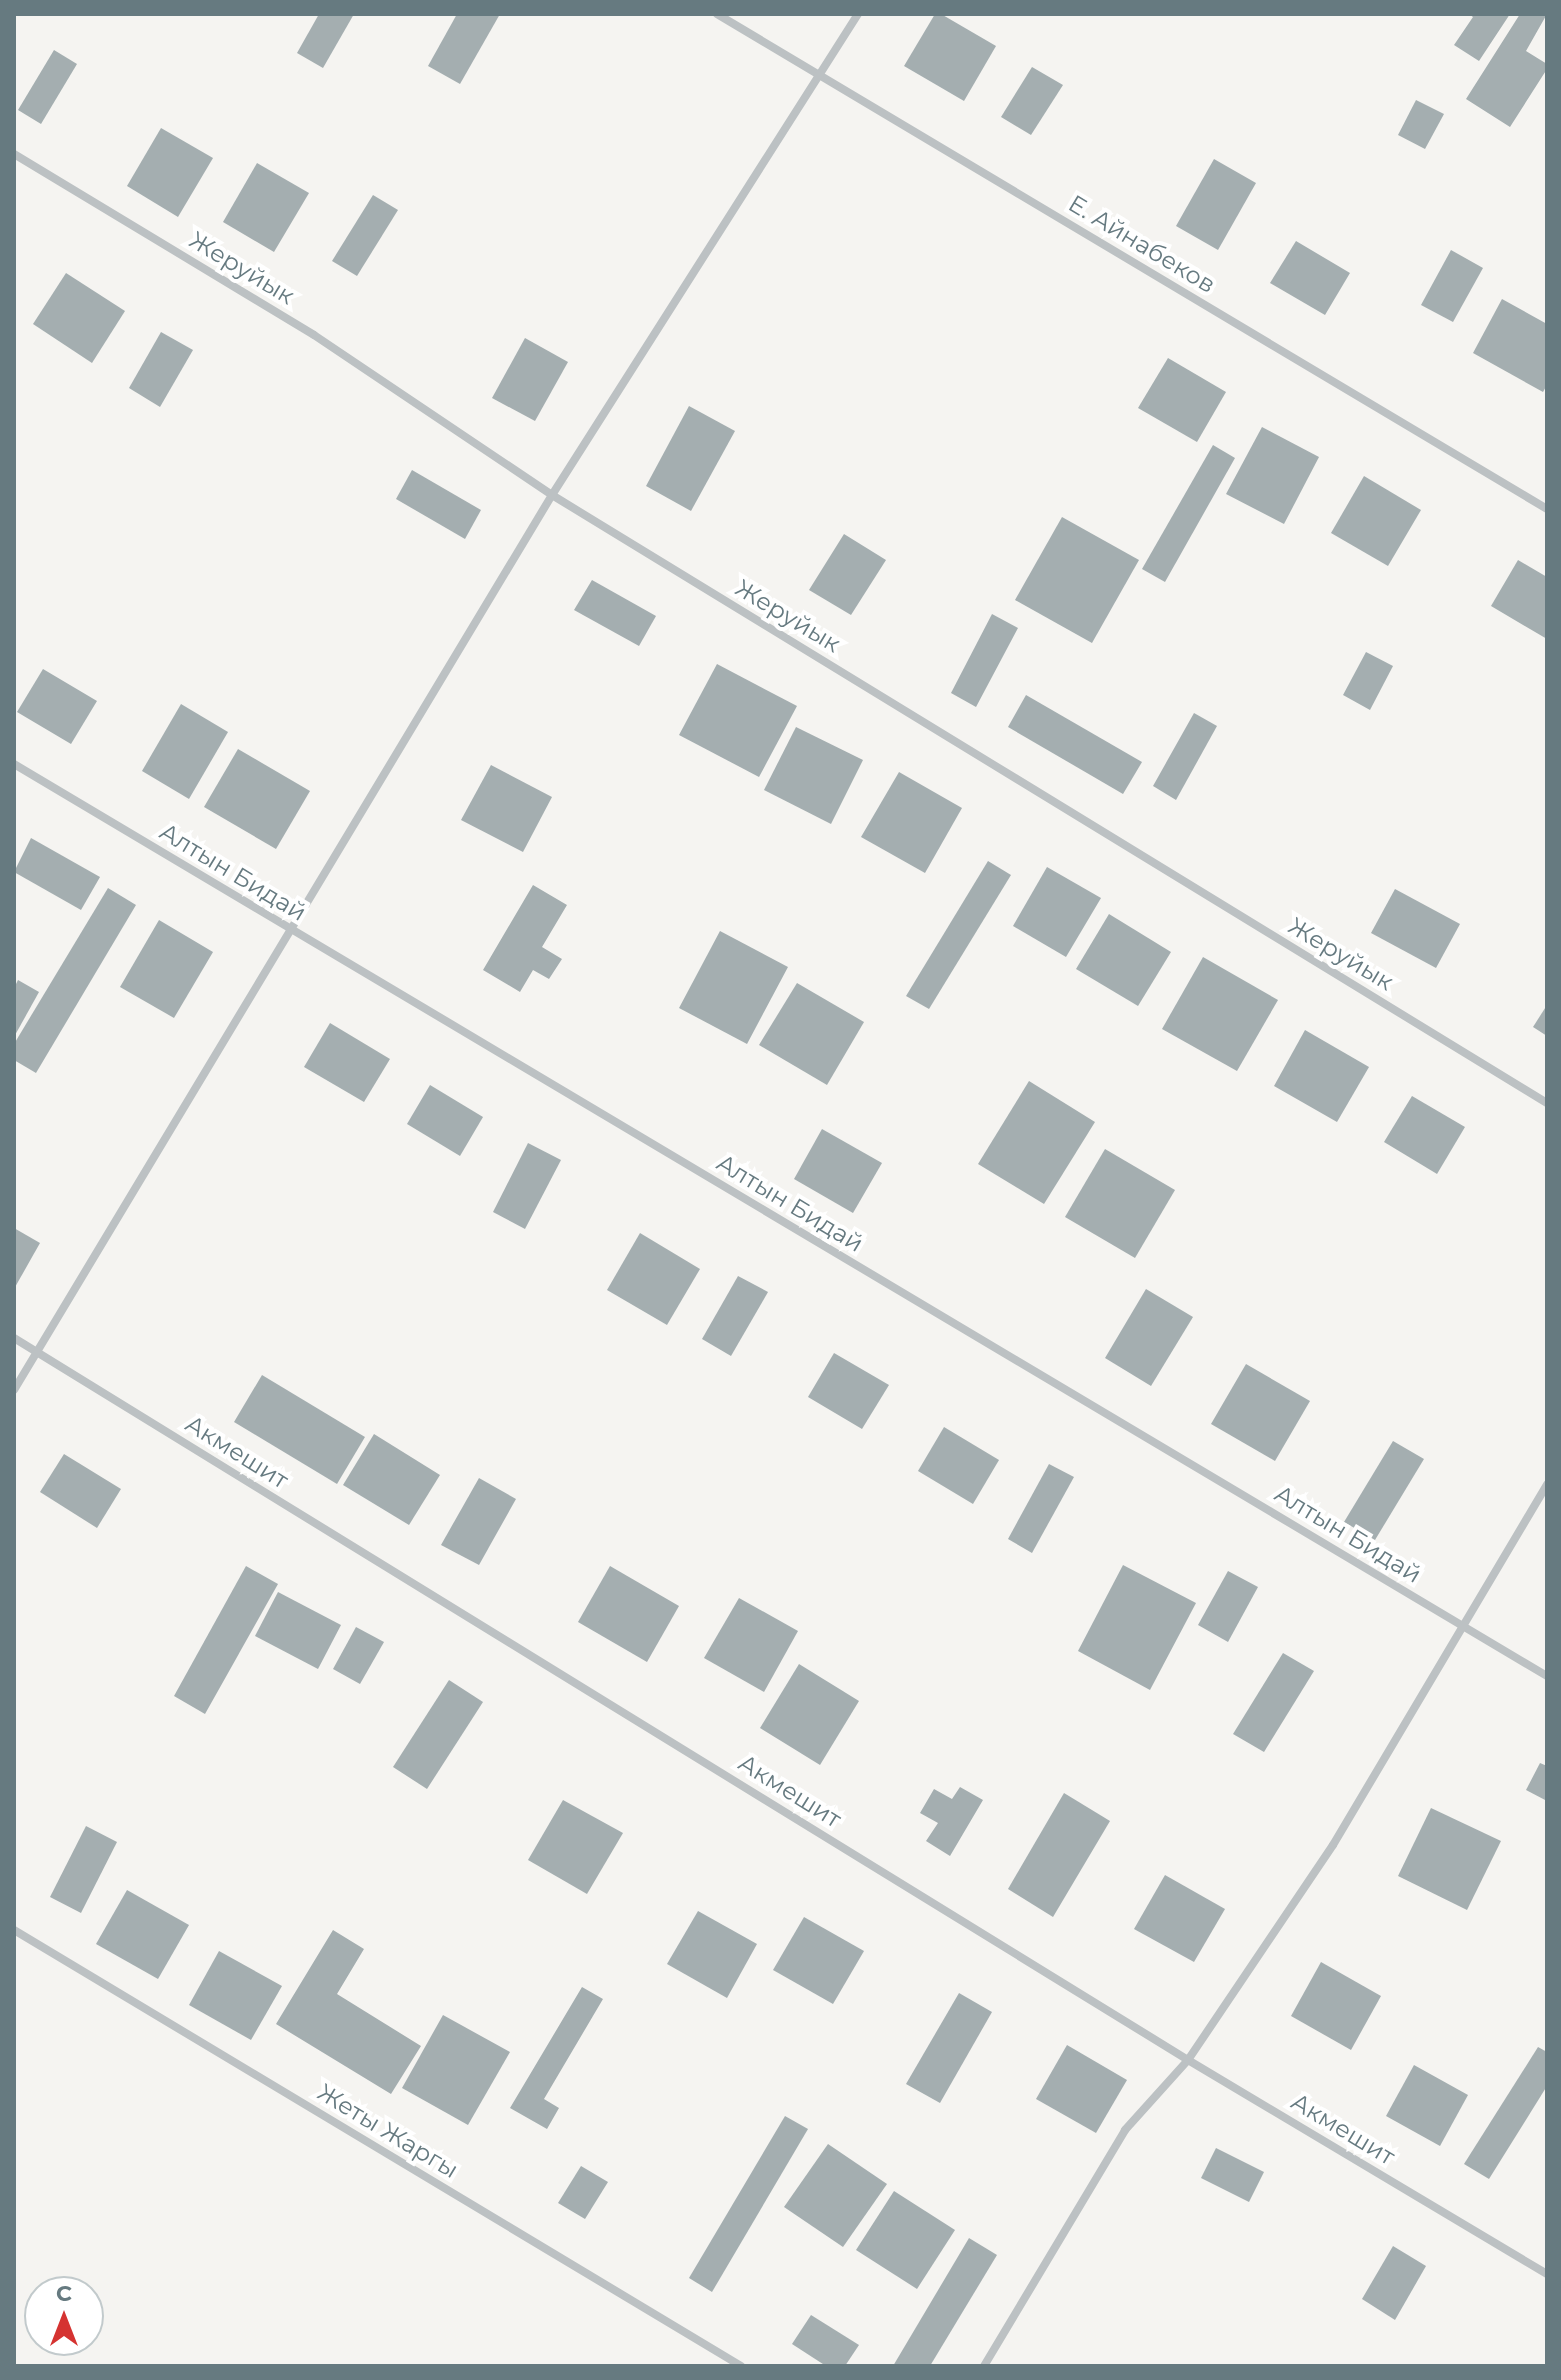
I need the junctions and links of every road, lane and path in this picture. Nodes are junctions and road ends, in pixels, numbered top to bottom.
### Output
1 (717, 14) edge
2 (858, 14) edge
3 (821, 76) junction
4 (14, 154) edge
5 (552, 495) junction
6 (1547, 509) edge
7 (14, 764) edge
8 (290, 930) junction
9 (1547, 1103) edge
10 (14, 1338) edge
11 (37, 1352) junction
12 (14, 1390) edge
13 (1547, 1484) edge
14 (1461, 1625) junction
15 (1547, 1676) edge
16 (14, 1930) edge
17 (1188, 2060) junction
18 (1547, 2274) edge
19 (741, 2366) edge
20 (984, 2366) edge

1 - 3 street, Е. Айнабеков
2 - 3 street
3 - 5 street
3 - 6 street, Е. Айнабеков
4 - 5 street, Жеруйык
5 - 8 street
5 - 9 street, Жеруйык
7 - 8 street, Алтын Бидай
8 - 11 street
8 - 14 street, Алтын Бидай
10 - 11 street, Акмешит
11 - 12 street
11 - 17 street, Акмешит
13 - 14 street
14 - 15 street, Алтын Бидай
14 - 17 street
16 - 19 street, Жеты Жаргы
17 - 18 street, Акмешит
17 - 20 street

